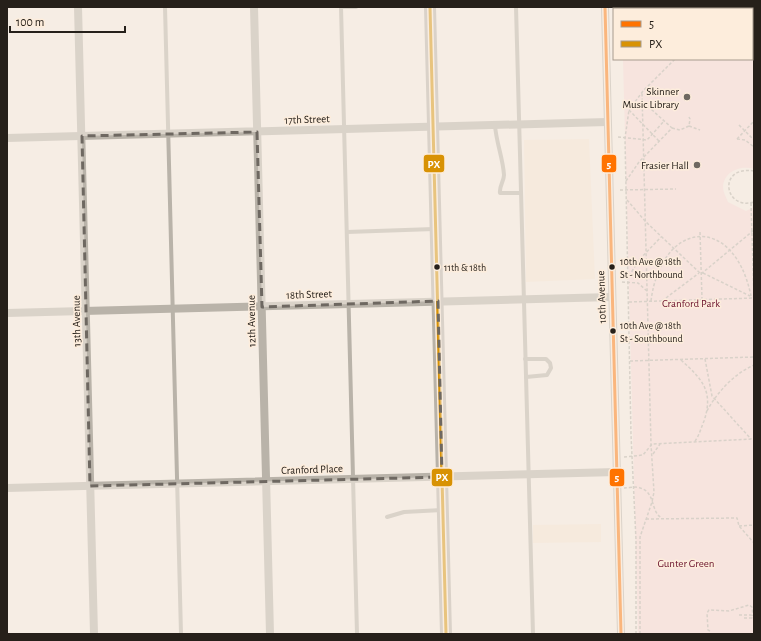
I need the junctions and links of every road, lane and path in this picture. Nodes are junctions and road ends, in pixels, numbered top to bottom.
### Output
1 (78, 7) edge
2 (165, 7) edge
3 (254, 7) edge
4 (341, 7) edge
5 (356, 7) edge
6 (430, 7) edge
7 (516, 7) edge
8 (605, 7) edge
9 (674, 60) edge
10 (642, 92) junction
11 (642, 101) junction
12 (629, 110) junction
13 (689, 117) dead end
14 (664, 121) junction
15 (754, 121) edge
16 (607, 122) junction
17 (520, 124) junction
18 (495, 125) junction
19 (739, 125) dead end
20 (433, 126) junction
21 (643, 126) junction
22 (689, 126) junction
23 (672, 128) junction
24 (344, 129) junction
25 (700, 130) dead end
26 (746, 130) junction
27 (257, 132) junction
28 (168, 134) junction
29 (652, 134) junction
30 (82, 136) junction
31 (618, 137) dead end
32 (7, 138) edge
33 (625, 138) junction
34 (644, 140) junction
35 (754, 140) edge
36 (659, 141) junction
37 (754, 147) edge
38 (644, 156) junction
39 (754, 171) edge
40 (626, 181) junction
41 (645, 189) junction
42 (676, 189) dead end
43 (620, 190) dead end
44 (626, 190) junction
45 (521, 193) junction
46 (626, 199) junction
47 (753, 203) edge
48 (646, 222) junction
49 (435, 229) junction
50 (753, 231) edge
51 (347, 232) junction
52 (700, 232) dead end
53 (700, 235) junction
54 (661, 237) junction
55 (673, 249) junction
56 (731, 251) junction
57 (647, 252) junction
58 (701, 273) junction
59 (628, 277) junction
60 (622, 282) dead end
61 (628, 282) junction
62 (647, 292) junction
63 (750, 296) junction
64 (612, 297) junction
65 (754, 298) edge
66 (524, 299) junction
67 (702, 300) junction
68 (438, 301) junction
69 (651, 301) junction
70 (662, 301) junction
71 (629, 302) junction
72 (648, 302) junction
73 (349, 304) junction
74 (262, 307) junction
75 (173, 309) junction
76 (87, 311) junction
77 (7, 313) edge
78 (754, 357) edge
79 (525, 359) junction
80 (705, 359) junction
81 (649, 360) junction
82 (680, 360) junction
83 (630, 361) junction
84 (754, 365) edge
85 (526, 377) junction
86 (709, 387) junction
87 (706, 388) junction
88 (709, 392) junction
89 (712, 396) junction
90 (708, 397) junction
91 (715, 399) junction
92 (706, 415) junction
93 (751, 439) junction
94 (754, 439) edge
95 (694, 442) junction
96 (661, 444) junction
97 (651, 445) junction
98 (652, 455) junction
99 (622, 457) dead end
100 (633, 457) junction
101 (617, 472) junction
102 (528, 474) junction
103 (442, 477) junction
104 (353, 479) junction
105 (266, 482) junction
106 (178, 484) junction
107 (90, 486) junction
108 (7, 488) edge
109 (623, 488) dead end
110 (634, 488) junction
111 (652, 502) junction
112 (443, 510) junction
113 (387, 517) dead end
114 (646, 519) junction
115 (664, 519) junction
116 (754, 525) edge
117 (739, 526) junction
118 (754, 543) edge
119 (739, 615) dead end
120 (754, 617) edge
121 (744, 618) dead end
122 (710, 631) dead end
123 (94, 634) edge
124 (181, 634) edge
125 (270, 634) edge
126 (357, 634) edge
127 (446, 634) edge
128 (533, 634) edge
129 (621, 634) edge
130 (636, 634) edge
131 (640, 634) edge

1 - 30 street, 13th Avenue
2 - 28 lane
3 - 27 street, 12th Avenue
4 - 5 lane
4 - 24 lane
6 - 20 main road
7 - 17 lane
8 - 16 street, 10th Avenue
9 - 10 path
10 - 11 path
10 - 12 path
11 - 14 path
11 - 21 path
12 - 21 path
12 - 33 path
13 - 22 path
14 - 23 path
14 - 29 path
15 - 26 path
16 - 17 street, 17th Street
16 - 64 street, 10th Avenue
17 - 18 street, 17th Street
17 - 45 lane
18 - 20 street, 17th Street
18 - 45 lane
19 - 26 path
20 - 24 street, 17th Street
20 - 49 main road
21 - 29 path
21 - 34 path
22 - 23 path
22 - 25 path
23 - 36 path
24 - 27 street, 17th Street
24 - 51 lane
26 - 35 path
26 - 37 path
27 - 28 street, 17th Street
27 - 74 street, 12th Avenue
28 - 30 street, 17th Street
28 - 75 lane
29 - 34 path
29 - 36 path
30 - 32 street, 17th Street
30 - 76 street, 13th Avenue
31 - 33 path
33 - 34 path
33 - 40 path
34 - 38 path
36 - 38 path
38 - 40 path
38 - 41 path
39 - 47 path
40 - 44 path
41 - 42 path
41 - 44 path
41 - 48 path
43 - 44 path
44 - 46 path
45 - 66 lane
46 - 48 path
46 - 59 path
47 - 50 path
48 - 54 path
48 - 57 path
49 - 51 lane
49 - 68 main road
50 - 56 path
50 - 65 path
51 - 73 lane
52 - 53 path
53 - 55 path
53 - 56 path
53 - 58 path
54 - 55 path
54 - 57 path
55 - 58 path
55 - 69 path
56 - 58 path
56 - 63 path
57 - 59 path
57 - 62 path
58 - 63 path
58 - 67 path
58 - 70 path
59 - 61 path
60 - 61 path
61 - 62 path
61 - 71 path
62 - 72 path
63 - 65 path
64 - 66 street, 18th Street
64 - 101 street, 10th Avenue
65 - 67 path
66 - 68 street, 18th Street
66 - 79 lane
67 - 70 path
68 - 73 street, 18th Street
68 - 103 main road
69 - 70 path
69 - 72 path
71 - 72 path
71 - 83 path
72 - 81 path
73 - 74 street, 18th Street
73 - 104 lane
74 - 75 street, 18th Street
74 - 105 street, 12th Avenue
75 - 76 street, 18th Street
75 - 106 lane
76 - 77 street, 18th Street
76 - 107 street, 13th Avenue
78 - 80 path
79 - 85 lane
79 - 85 lane
80 - 82 path
80 - 86 path
81 - 82 path
81 - 83 path
81 - 97 path
82 - 87 path
83 - 100 path
84 - 91 path
85 - 102 lane
86 - 88 path
86 - 89 path
87 - 88 path
87 - 90 path
88 - 89 path
88 - 90 path
89 - 91 path
90 - 92 path
91 - 92 path
91 - 93 path
92 - 95 path
93 - 94 path
93 - 95 path
95 - 96 path
96 - 97 path
96 - 98 path
97 - 98 path
97 - 100 path
98 - 111 path
99 - 100 path
100 - 110 path
101 - 102 street, Cranford Place
101 - 129 street, 10th Avenue
102 - 103 street, Cranford Place
102 - 128 lane
103 - 104 street, Cranford Place
103 - 112 main road
104 - 105 street, Cranford Place
104 - 126 lane
105 - 106 street, Cranford Place
105 - 125 street, 12th Avenue
106 - 107 street, Cranford Place
106 - 124 lane
107 - 108 street, Cranford Place
107 - 123 street, 13th Avenue
109 - 110 path
110 - 111 path
110 - 130 path
111 - 114 path
111 - 115 path
112 - 113 lane
112 - 127 main road
114 - 115 path
114 - 131 path
115 - 117 path
116 - 117 path
117 - 118 path
119 - 120 path
120 - 121 path
120 - 122 path

